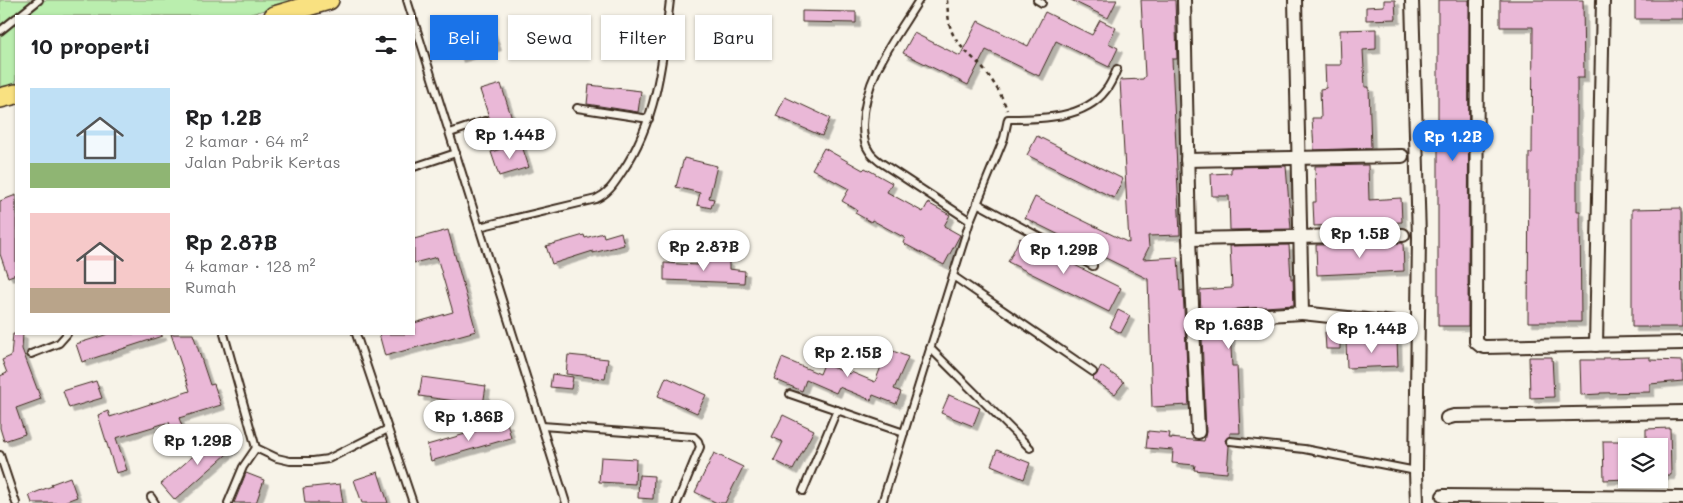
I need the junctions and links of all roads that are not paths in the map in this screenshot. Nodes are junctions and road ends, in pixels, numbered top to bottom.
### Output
1 (39, 0) edge
2 (329, 0) edge
3 (407, 0) edge
4 (670, 0) edge
5 (919, 0) edge
6 (1184, 0) edge
7 (1295, 0) edge
8 (1412, 0) edge
9 (1477, 0) edge
10 (1603, 0) edge
11 (20, 15) edge
12 (277, 15) edge
13 (412, 15) edge
14 (15, 19) edge
15 (415, 24) edge
16 (0, 31) edge
17 (1117, 70) dead end
18 (15, 94) edge
19 (0, 98) edge
20 (577, 108) dead end
21 (649, 119) junction
22 (485, 121) dead end
23 (450, 133) junction
24 (456, 154) junction
25 (1402, 156) dead end
26 (1298, 159) junction
27 (1187, 160) junction
28 (415, 167) edge
29 (977, 203) junction
30 (970, 221) junction
31 (479, 227) junction
32 (1403, 235) dead end
33 (1299, 238) junction
34 (1189, 239) junction
35 (1093, 266) dead end
36 (953, 276) junction
37 (1302, 313) junction
38 (1236, 317) dead end
39 (1403, 324) dead end
40 (67, 335) edge
41 (224, 335) edge
42 (356, 335) edge
43 (1683, 343) edge
44 (1596, 345) junction
45 (930, 348) junction
46 (31, 354) dead end
47 (1093, 372) dead end
48 (790, 394) dead end
49 (838, 410) junction
50 (1683, 412) edge
51 (1447, 418) dead end
52 (542, 426) junction
53 (388, 429) junction
54 (1198, 432) dead end
55 (904, 433) junction
56 (1230, 441) dead end
57 (256, 448) junction
58 (1030, 448) dead end
59 (0, 456) edge
60 (1416, 471) junction
61 (803, 491) dead end
62 (1443, 496) dead end
63 (151, 497) dead end
64 (1683, 498) edge
65 (16, 503) edge
66 (155, 503) edge
67 (228, 503) edge
68 (413, 503) edge
69 (566, 503) edge
70 (677, 503) edge
71 (882, 503) edge
72 (1417, 503) edge

1 - 11 lane
2 - 12 main road
3 - 13 lane
4 - 21 lane
5 - 30 lane
6 - 27 street
7 - 26 street
8 - 60 street
9 - 44 street
10 - 44 street
14 - 16 lane
15 - 23 lane
17 - 29 lane
18 - 19 main road
20 - 21 lane
21 - 31 lane
22 - 23 lane
23 - 24 lane
24 - 28 lane
24 - 31 lane
25 - 26 street
26 - 27 street
26 - 33 street
27 - 34 street
29 - 30 lane
29 - 35 lane
30 - 36 lane
31 - 52 lane
32 - 33 street
33 - 34 street
33 - 37 street
34 - 54 street
36 - 45 lane
36 - 47 lane
37 - 38 street
37 - 39 street
40 - 46 lane
41 - 57 lane
42 - 53 lane
43 - 44 street
45 - 55 lane
45 - 58 lane
48 - 49 lane
49 - 55 lane
49 - 61 lane
50 - 51 street
52 - 69 lane
52 - 70 lane
53 - 57 lane
53 - 68 lane
55 - 71 lane
56 - 60 lane
57 - 67 lane
59 - 65 lane
60 - 72 street
62 - 64 street
63 - 66 lane

